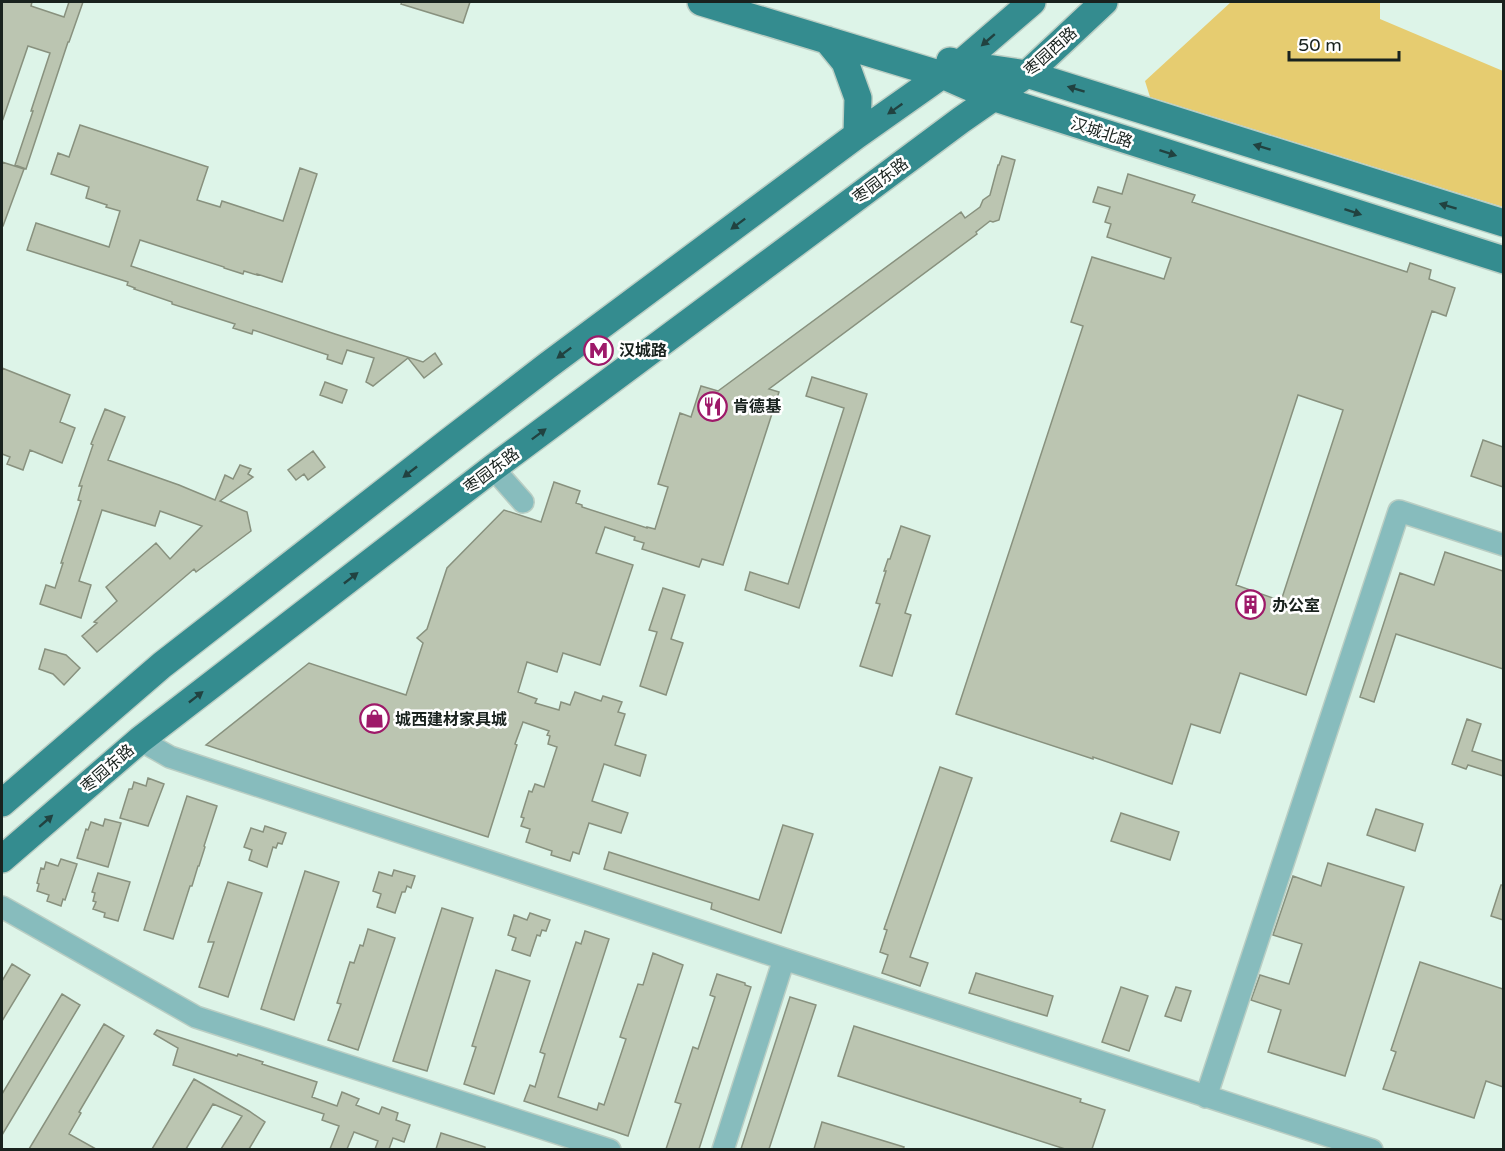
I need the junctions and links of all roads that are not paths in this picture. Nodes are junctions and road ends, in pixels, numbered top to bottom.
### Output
1 (701, 2) edge
2 (762, 2) edge
3 (1032, 2) edge
4 (1104, 2) edge
5 (827, 40) junction
6 (951, 70) junction
7 (1027, 74) junction
8 (992, 97) junction
9 (857, 135) junction
10 (1503, 223) edge
11 (1503, 260) edge
12 (493, 468) junction
13 (523, 502) dead end
14 (1503, 545) edge
15 (140, 740) junction
16 (2, 803) edge
17 (2, 858) edge
18 (2, 907) edge
19 (784, 959) junction
20 (1206, 1097) junction
21 (610, 1149) edge
22 (723, 1149) edge
23 (1372, 1149) edge

1 - 5 main road, 汉城北路
2 - 6 main road, 汉城北路
3 -> 6 main road
4 - 7 main road, 枣园西路
5 - 6 main road, 汉城北路
5 - 9 main road
6 - 7 main road, 汉城北路
6 - 8 main road, 汉城北路
6 -> 9 main road
7 - 8 main road, 枣园西路
10 -> 7 main road, 汉城北路
8 -> 11 main road, 汉城北路
12 -> 8 main road, 枣园东路
9 -> 16 main road
12 - 13 street
15 -> 12 main road, 枣园东路
14 - 20 street
17 -> 15 main road, 枣园东路
15 - 19 street
18 - 21 street
19 - 20 street
19 - 22 street
20 - 23 street

